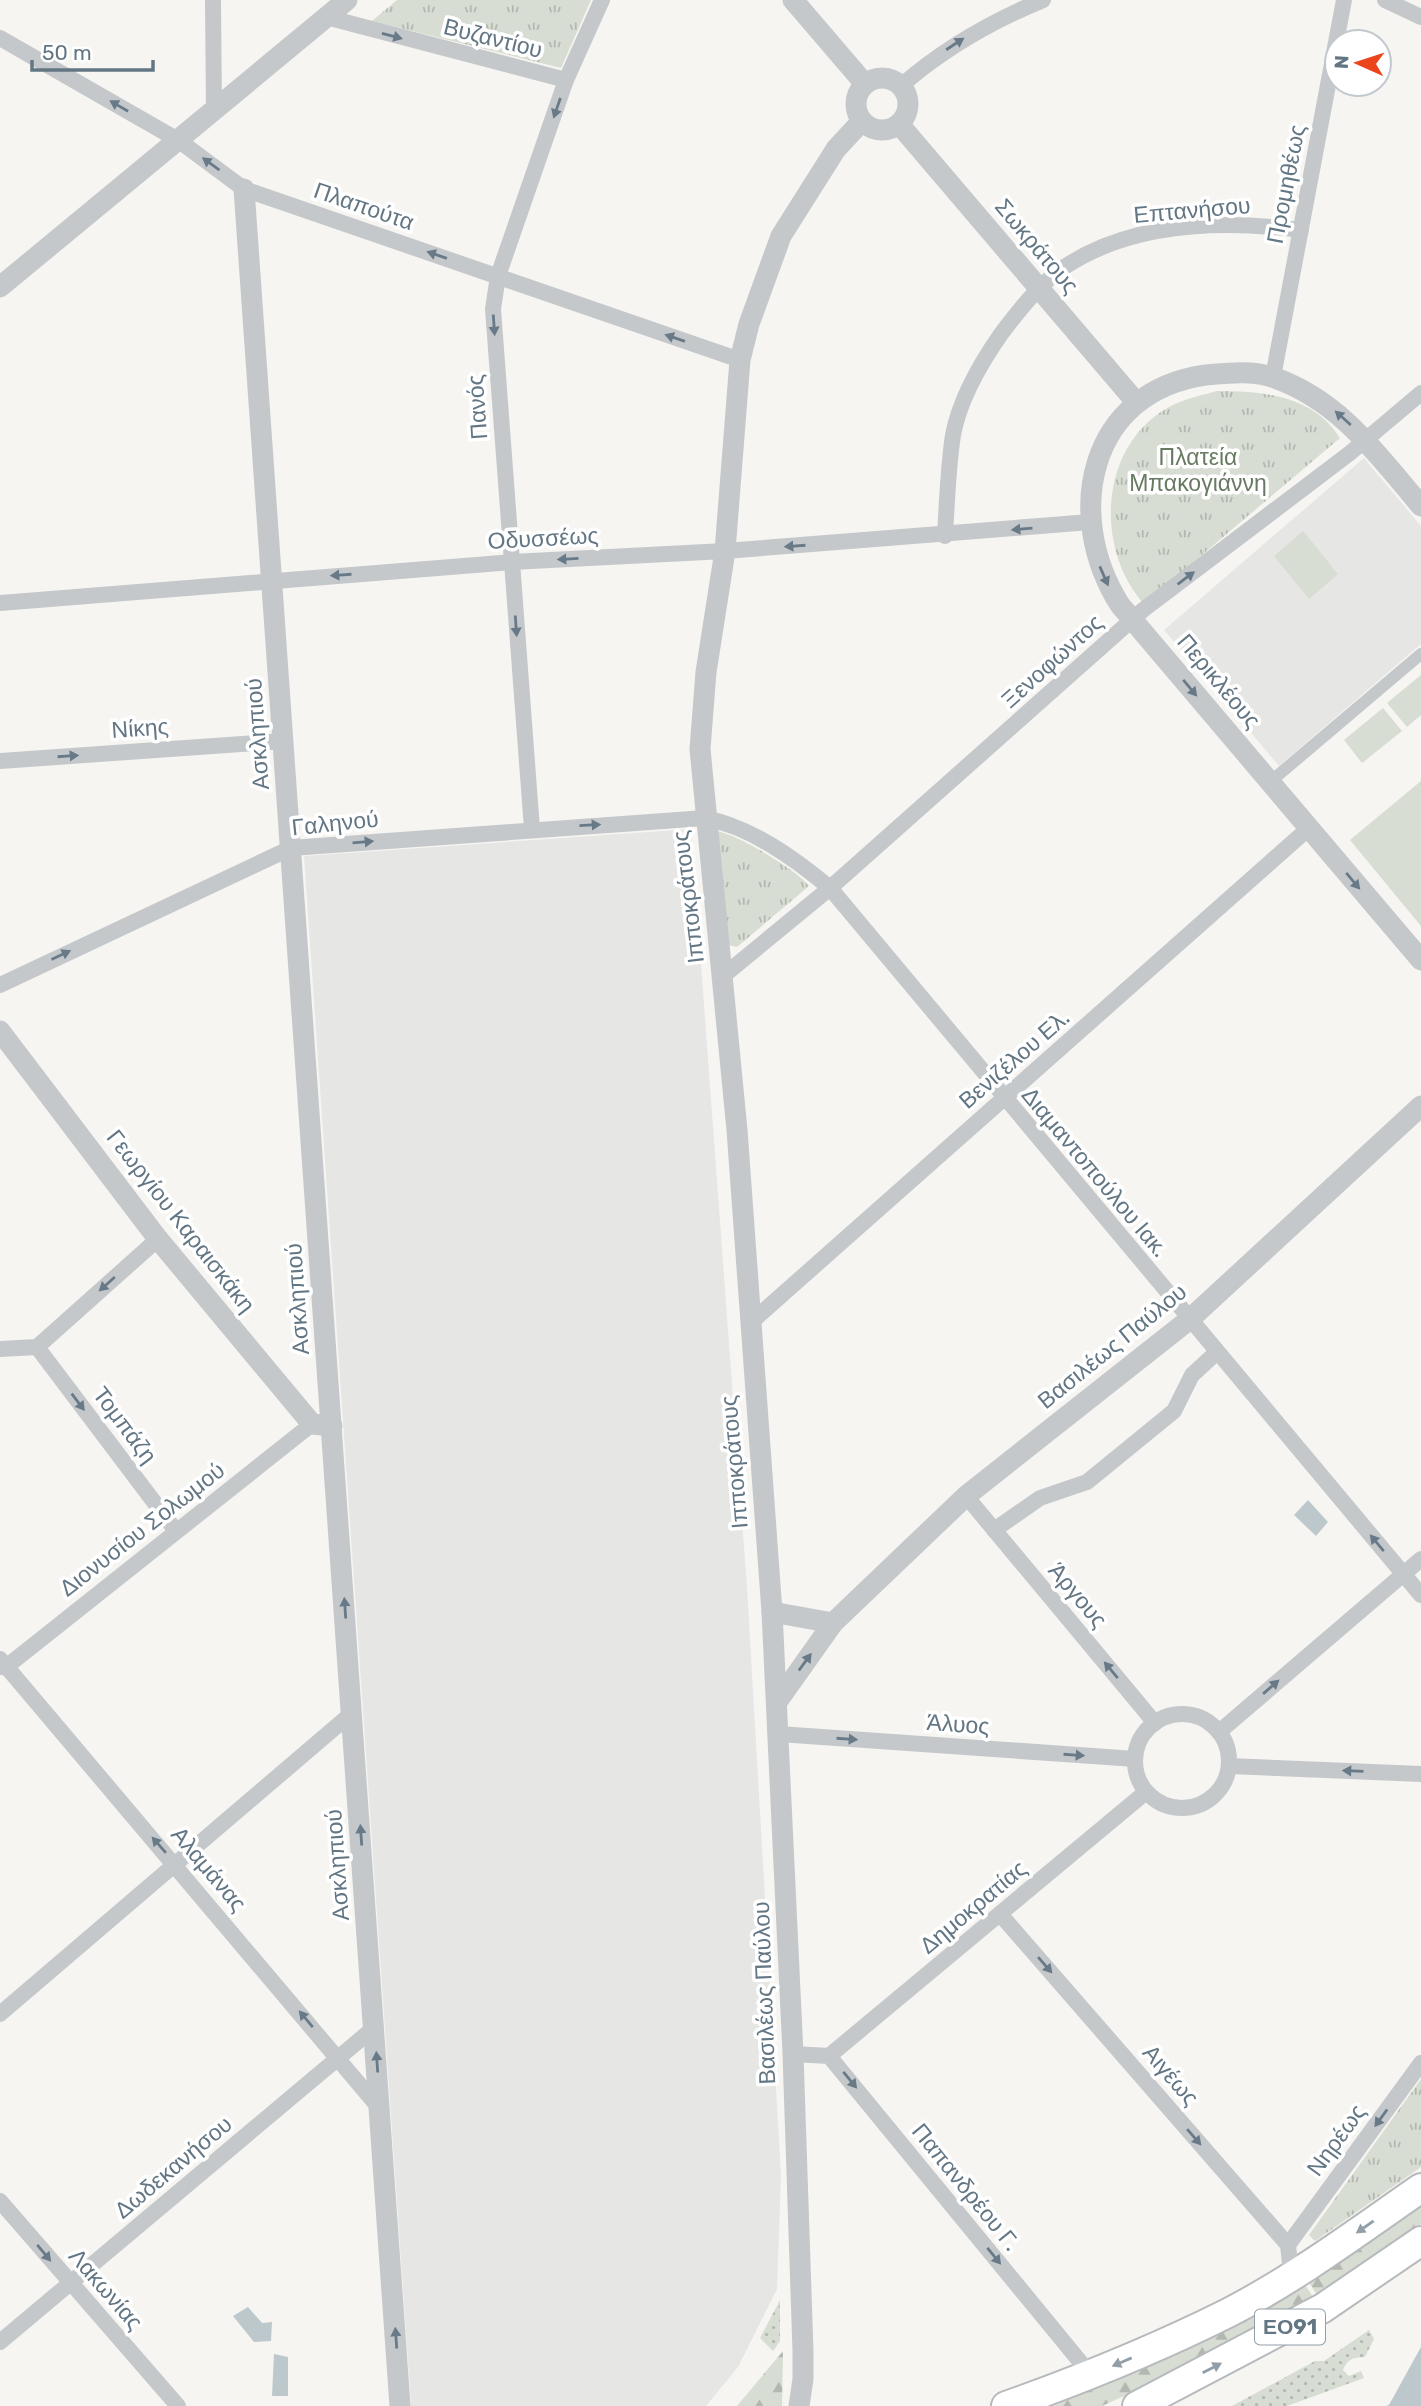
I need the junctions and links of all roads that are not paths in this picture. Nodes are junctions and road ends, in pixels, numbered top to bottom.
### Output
1 (213, 0) edge
2 (347, 0) edge
3 (602, 0) edge
4 (793, 0) edge
5 (1044, 0) edge
6 (1344, 0) edge
7 (1385, 0) edge
8 (326, 17) junction
9 (1421, 17) edge
10 (0, 38) edge
11 (566, 80) junction
12 (865, 85) junction
13 (901, 86) junction
14 (214, 110) junction
15 (862, 121) junction
16 (899, 124) junction
17 (178, 140) junction
18 (244, 189) junction
19 (1301, 230) junction
20 (498, 276) junction
21 (0, 287) edge
22 (1039, 289) junction
23 (740, 360) junction
24 (1273, 377) junction
25 (1421, 393) edge
26 (1136, 402) junction
27 (1366, 440) junction
28 (1421, 506) edge
29 (1090, 522) junction
30 (945, 536) junction
31 (725, 551) junction
32 (512, 562) junction
33 (272, 581) junction
34 (0, 603) edge
35 (1132, 620) junction
36 (1421, 654) edge
37 (284, 741) junction
38 (0, 761) edge
39 (1270, 782) junction
40 (705, 818) junction
41 (1309, 828) junction
42 (531, 829) junction
43 (291, 848) junction
44 (830, 888) junction
45 (1421, 960) edge
46 (723, 976) junction
47 (0, 985) edge
48 (0, 1031) edge
49 (1003, 1099) junction
50 (1421, 1106) edge
51 (158, 1239) junction
52 (1190, 1319) junction
53 (749, 1324) junction
54 (37, 1347) junction
55 (0, 1349) edge
56 (1217, 1352) junction
57 (322, 1425) junction
58 (966, 1496) junction
59 (994, 1530) junction
60 (176, 1531) junction
61 (1421, 1559) edge
62 (1403, 1574) junction
63 (1421, 1595) edge
64 (772, 1612) junction
65 (834, 1623) junction
66 (2, 1664) edge
67 (777, 1702) junction
68 (352, 1713) junction
69 (1155, 1723) junction
70 (1219, 1731) junction
71 (779, 1734) junction
72 (1135, 1759) junction
73 (1229, 1766) junction
74 (1421, 1774) edge
75 (1146, 1792) junction
76 (177, 1865) junction
77 (1000, 1914) junction
78 (0, 2014) edge
79 (375, 2027) junction
80 (793, 2054) junction
81 (830, 2056) junction
82 (337, 2058) junction
83 (1421, 2063) edge
84 (381, 2110) junction
85 (1421, 2188) edge
86 (0, 2201) edge
87 (1421, 2241) edge
88 (1288, 2245) junction
89 (1291, 2274) junction
90 (71, 2284) junction
91 (0, 2342) edge
92 (1091, 2375) junction
93 (803, 2379) junction
94 (178, 2406) edge
95 (400, 2406) edge
96 (799, 2406) edge
97 (813, 2406) edge
98 (1006, 2406) edge
99 (1137, 2406) edge

1 - 14 street
2 - 8 street
3 - 11 street, Πανός
4 - 12 street
13 -> 5 street
6 - 19 street, Προμηθέως
7 - 9 street
8 -> 11 street, Βυζαντίου
8 - 14 street
17 -> 10 street, Πλαπούτα
11 -> 20 street, Πανός
12 - 13 street
12 - 15 street
13 - 16 street
14 - 17 street
15 - 16 street
15 - 23 street, Ιπποκράτους
16 - 22 street, Σωκράτους
18 -> 17 street, Πλαπούτα
17 - 21 street
20 -> 18 street, Πλαπούτα
18 - 33 street, Ασκληπιού
19 - 22 street, Επτανήσου
19 - 24 street, Προμηθέως
23 -> 20 street, Πλαπούτα
20 -> 32 street, Πανός
22 - 26 street, Σωκράτους
22 - 30 street, Επτανήσου
23 - 31 street, Ιπποκράτους
24 - 26 street
27 -> 24 street
25 - 27 street, Ξενοφώντος
26 - 29 street, Περικλέους
27 - 28 street
35 -> 27 street, Ξενοφώντος
29 -> 30 street, Οδυσσέως
29 -> 35 street, Περικλέους
30 -> 31 street, Οδυσσέως
31 -> 32 street, Οδυσσέως
31 - 40 street, Ιπποκράτους
32 -> 33 street, Οδυσσέως
32 -> 42 street, Πανός
33 - 34 street, Οδυσσέως
33 - 37 street, Ασκληπιού
35 -> 39 street, Περικλέους
35 - 44 street, Ξενοφώντος
36 - 39 street
38 -> 37 street, Νίκης
37 - 43 street, Ασκληπιού
39 - 41 street, Περικλέους
42 -> 40 street, Γαληνού
40 - 44 street, Διαμαντοπούλου Ιακ.
40 - 46 street, Ιπποκράτους
41 -> 45 street, Περικλέους
41 - 49 street, Βενιζέλου Ελ.
43 -> 42 street, Γαληνού
47 -> 43 street, Γαληνού
43 - 57 street, Ασκληπιού
44 - 46 street, Ξενοφώντος
44 - 49 street, Διαμαντοπούλου Ιακ.
46 - 53 street, Ιπποκράτους
48 - 51 street, Γεωργίου Καραισκάκη
49 - 52 street, Διαμαντοπούλου Ιακ.
49 - 53 street, Βενιζέλου Ελ.
50 - 52 street, Βασιλέως Παύλου
51 -> 54 street
51 - 57 street, Γεωργίου Καραισκάκη
52 - 56 street, Διαμαντοπούλου Ιακ.
52 - 58 street, Βασιλέως Παύλου
53 - 64 street, Ιπποκράτους
54 - 55 street
54 -> 60 street, Τομπάζη
56 - 59 street
62 -> 56 street, Διαμαντοπούλου Ιακ.
57 - 60 street, Διονυσίου Σολωμού
68 -> 57 street, Ασκληπιού
58 - 59 street, Άργους
58 - 65 street, Βασιλέως Παύλου
69 -> 59 street, Άργους
60 - 66 street, Διονυσίου Σολωμού
61 - 62 street
62 - 63 street, Διαμαντοπούλου Ιακ.
70 -> 62 street
64 - 65 street
64 - 67 street, Ιπποκράτους
67 -> 65 street, Βασιλέως Παύλου
76 -> 66 street, Αλαμάνας
67 - 71 street, Βασιλέως Παύλου
68 - 76 street
79 -> 68 street, Ασκληπιού
69 - 70 street
69 - 72 street
70 - 73 street
71 -> 72 street, Άλυος
71 - 80 street, Βασιλέως Παύλου
72 - 75 street
74 -> 73 street
73 - 75 street
75 - 77 street, Δημοκρατίας
76 - 78 street
82 -> 76 street, Αλαμάνας
77 - 81 street, Δημοκρατίας
77 -> 88 street, Αιγέως
79 - 82 street, Δωδεκανήσου
84 -> 79 street, Ασκληπιού
80 - 81 street
80 - 93 street, Βασιλέως Παύλου
81 -> 92 street, Παπανδρέου Γ.
82 - 84 street, Αλαμάνας
82 - 90 street, Δωδεκανήσου
83 -> 88 street, Νηρέως
95 -> 84 street, Ασκληπιού
85 -> 89 highway, ΕΟ91
86 -> 90 street, Λακωνίας
99 -> 87 highway, ΕΟ91
88 - 89 street
89 -> 92 highway, ΕΟ91
90 - 91 street, Δωδεκανήσου
90 - 94 street, Λακωνίας
92 - 98 highway, ΕΟ91
93 - 96 street, Βασιλέως Παύλου
93 - 97 street, Βασιλέως Παύλου

